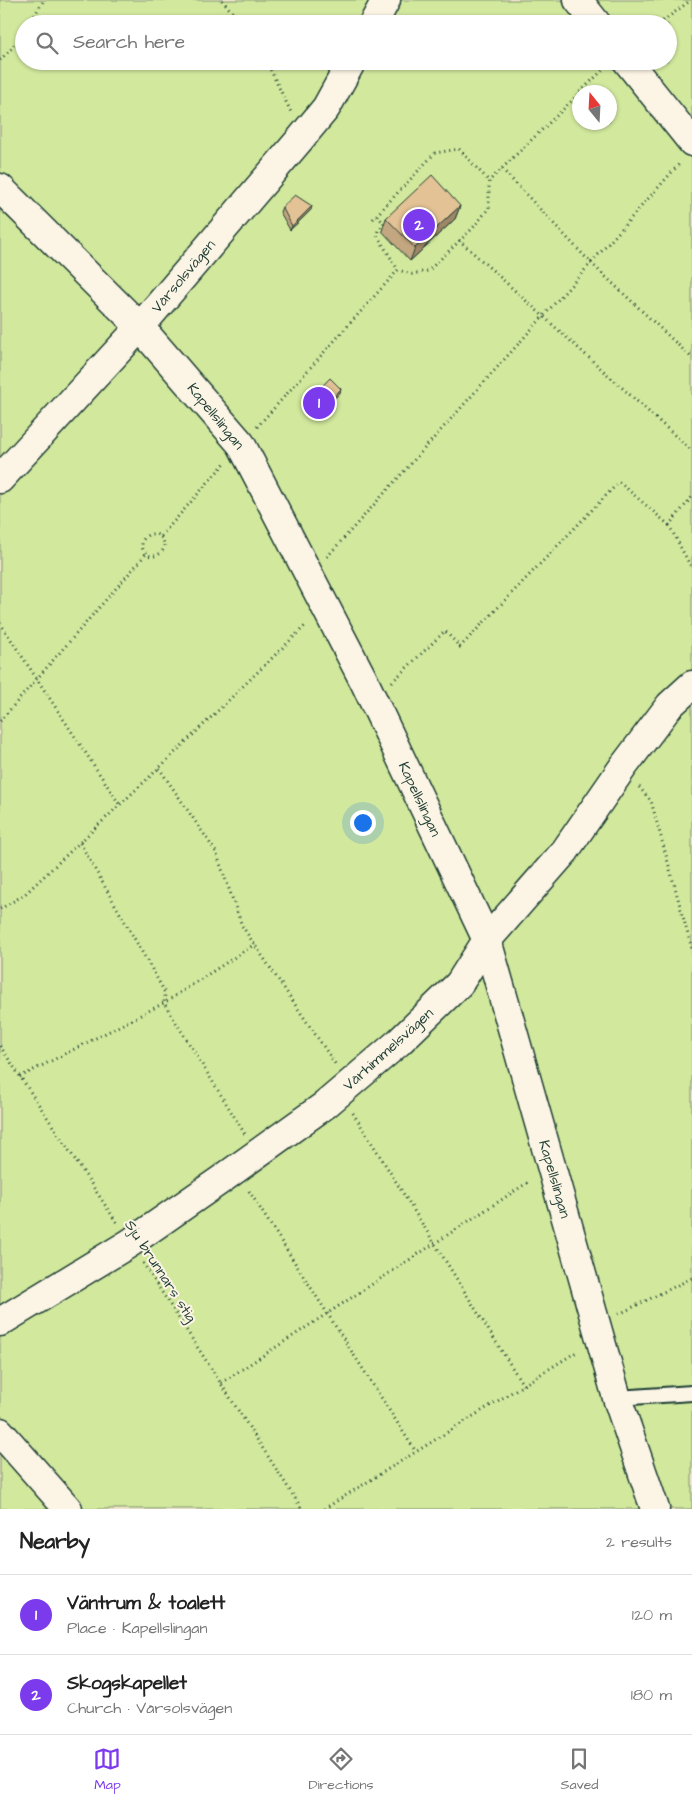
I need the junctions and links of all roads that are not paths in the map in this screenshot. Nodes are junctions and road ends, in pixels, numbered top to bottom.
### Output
1 (386, 0) edge
2 (578, 0) edge
3 (378, 15) edge
4 (590, 15) edge
5 (347, 70) edge
6 (622, 70) edge
7 (689, 149) edge
8 (0, 188) edge
9 (140, 326) junction
10 (0, 479) edge
11 (692, 685) edge
12 (487, 940) junction
13 (0, 1322) edge
14 (692, 1392) edge
15 (617, 1398) junction
16 (0, 1432) edge
17 (68, 1509) edge
18 (655, 1509) edge

1 - 3 street
2 - 4 street
5 - 9 street, Vårsolsvägen
6 - 7 street
8 - 9 street, Kapellslingan
9 - 10 street, Vårsolsvägen
9 - 12 street, Kapellslingan
11 - 12 street, Vårhimmelsvägen
12 - 13 street, Vårhimmelsvägen
12 - 15 street, Kapellslingan
14 - 15 lane
15 - 18 street, Kapellslingan
16 - 17 street

